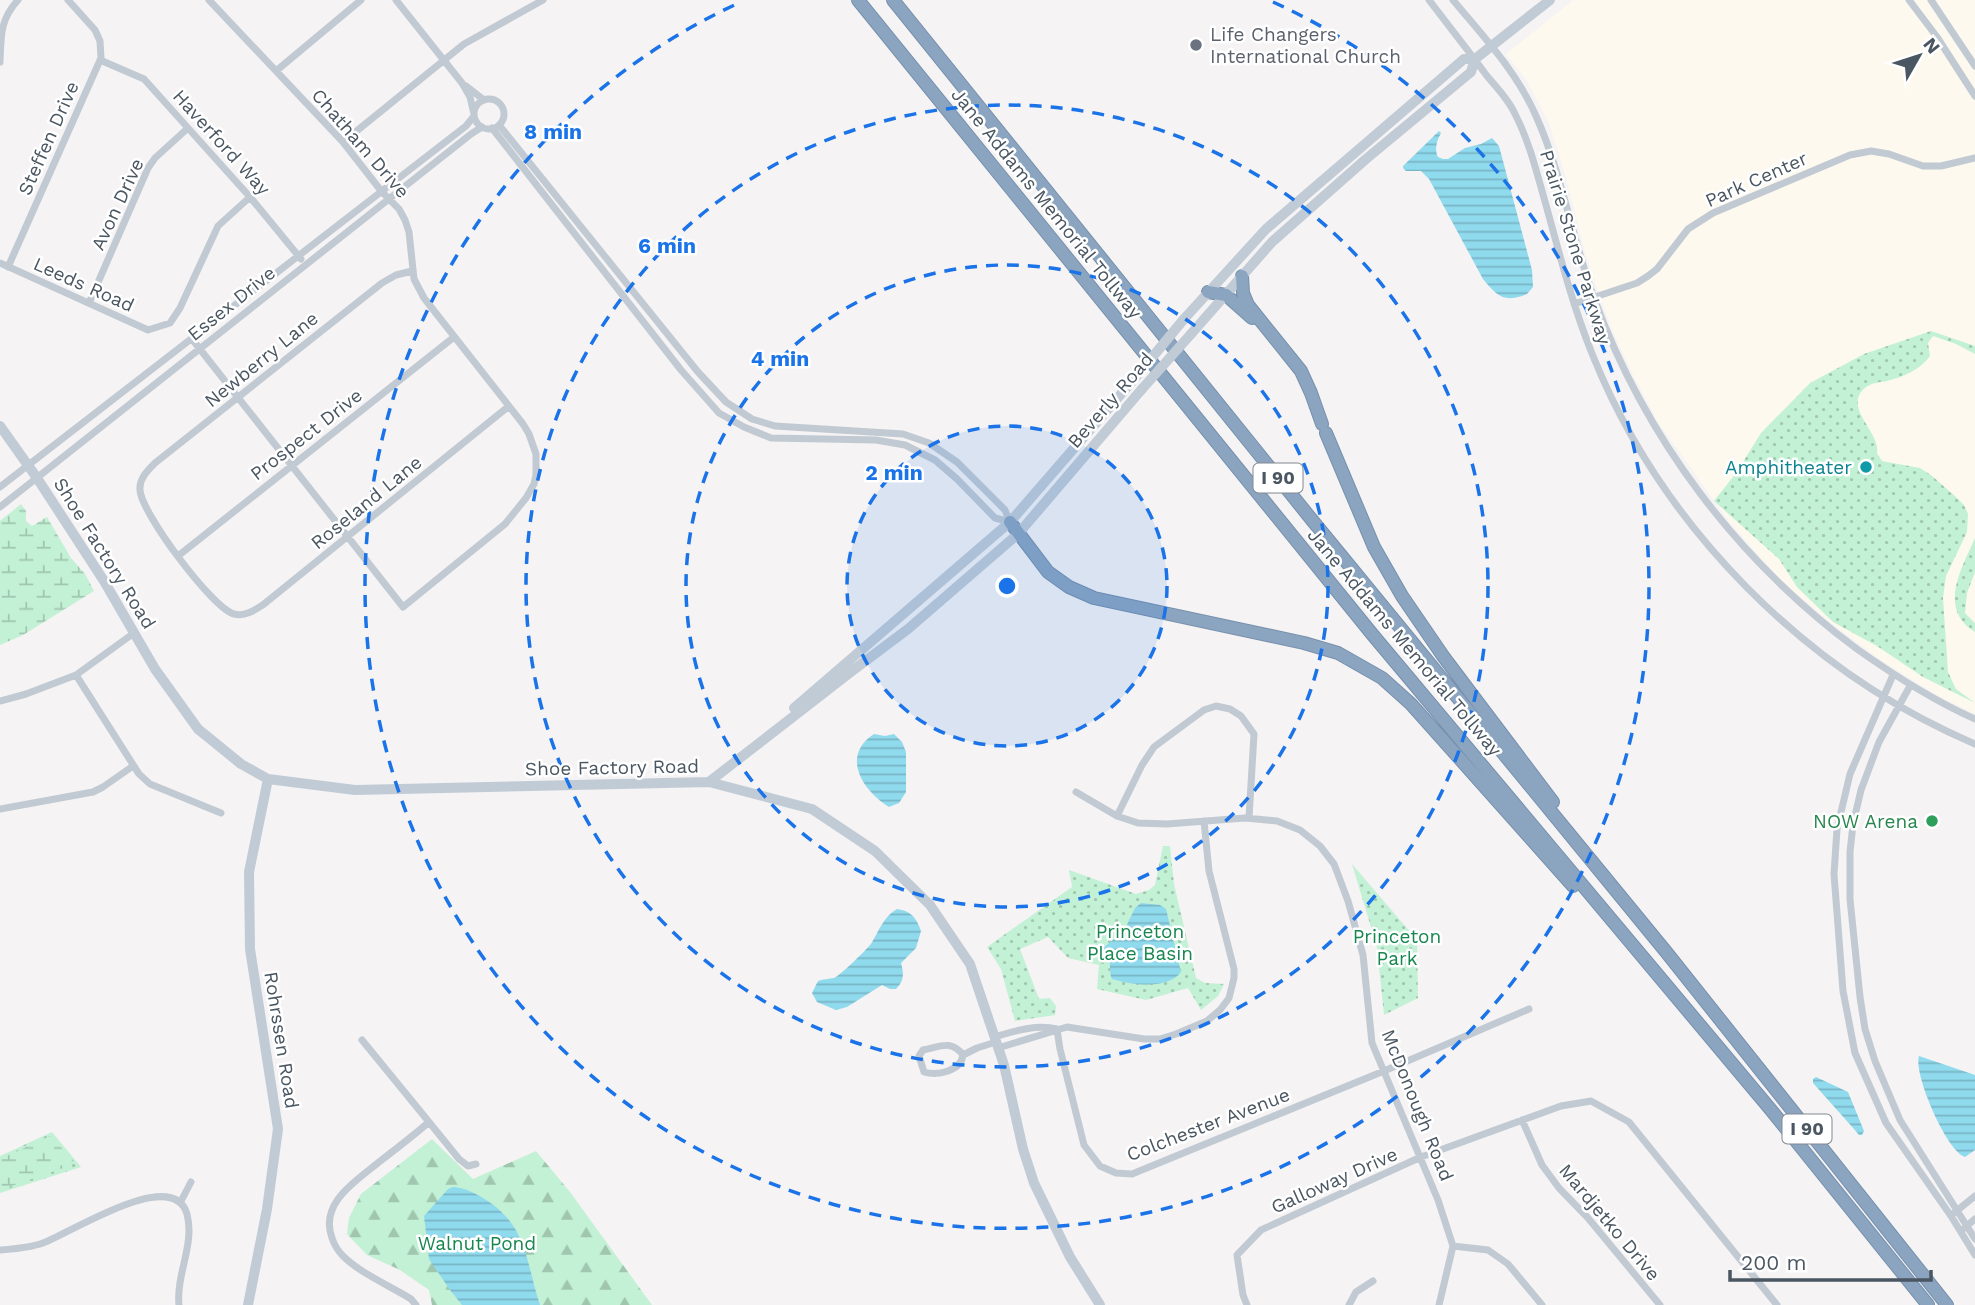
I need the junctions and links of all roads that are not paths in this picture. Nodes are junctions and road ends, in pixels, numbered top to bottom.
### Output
1 (18, 0) edge
2 (68, 0) edge
3 (209, 0) edge
4 (225, 0) edge
5 (361, 0) edge
6 (396, 0) edge
7 (543, 0) edge
8 (858, 0) edge
9 (893, 0) edge
10 (1429, 0) edge
11 (1453, 0) edge
12 (1550, 0) edge
13 (1909, 0) edge
14 (1930, 0) edge
15 (216, 8) junction
16 (1491, 47) junction
17 (1475, 59) junction
18 (100, 60) junction
19 (444, 60) junction
20 (0, 62) edge
21 (1975, 66) edge
22 (276, 71) junction
23 (463, 83) junction
24 (1975, 96) edge
25 (484, 100) junction
26 (474, 115) junction
27 (482, 127) junction
28 (495, 127) junction
29 (188, 128) junction
30 (343, 142) junction
31 (1975, 158) edge
32 (385, 196) junction
33 (250, 197) junction
34 (300, 257) junction
35 (0, 263) edge
36 (306, 264) junction
37 (8, 267) junction
38 (412, 271) junction
39 (1242, 276) junction
40 (1208, 292) junction
41 (1226, 295) junction
42 (1594, 297) junction
43 (89, 303) junction
44 (1574, 304) junction
45 (454, 337) junction
46 (192, 339) junction
47 (1278, 340) junction
48 (199, 348) junction
49 (238, 397) junction
50 (509, 406) junction
51 (743, 413) junction
52 (737, 423) junction
53 (0, 425) edge
54 (28, 465) junction
55 (292, 466) junction
56 (37, 478) junction
57 (0, 487) edge
58 (0, 507) edge
59 (1010, 522) junction
60 (1018, 534) junction
61 (348, 537) junction
62 (178, 556) junction
63 (134, 633) junction
64 (76, 675) junction
65 (1893, 675) junction
66 (1910, 686) junction
67 (1883, 696) junction
68 (0, 701) edge
69 (1899, 705) junction
70 (1975, 719) edge
71 (1975, 744) edge
72 (753, 747) junction
73 (133, 766) junction
74 (268, 779) junction
75 (709, 782) junction
76 (1076, 792) dead end
77 (0, 808) edge
78 (221, 813) dead end
79 (1117, 816) junction
80 (1249, 818) junction
81 (1204, 821) junction
82 (1667, 953) junction
83 (1529, 1009) dead end
84 (1057, 1030) junction
85 (362, 1040) dead end
86 (996, 1042) junction
87 (963, 1055) junction
88 (1384, 1072) junction
89 (1771, 1110) junction
90 (1522, 1119) junction
91 (429, 1122) junction
92 (1421, 1157) junction
93 (476, 1164) dead end
94 (191, 1182) dead end
95 (1975, 1196) edge
96 (180, 1203) junction
97 (1958, 1210) junction
98 (1951, 1216) junction
99 (1975, 1219) edge
100 (1964, 1229) junction
101 (1975, 1239) edge
102 (1453, 1246) junction
103 (0, 1250) edge
104 (1975, 1255) edge
105 (1373, 1282) dead end
106 (179, 1305) edge
107 (248, 1305) edge
108 (416, 1305) edge
109 (1100, 1305) edge
110 (1247, 1305) edge
111 (1349, 1305) edge
112 (1439, 1305) edge
113 (1542, 1305) edge
114 (1660, 1305) edge
115 (1777, 1305) edge
116 (1928, 1305) edge
117 (1947, 1305) edge

1 - 20 street
2 - 18 street
3 - 15 street, Chatham Drive
4 - 15 street
5 - 22 street
6 - 19 street
7 - 19 street
8 - 89 highway, Jane Addams Memorial Tollway / I 90
9 - 82 highway, Jane Addams Memorial Tollway / I 90
10 - 17 street, Prairie Stone Parkway
11 - 16 street, Prairie Stone Parkway
12 - 16 street, Beverly Road
13 - 24 street
14 - 21 street
15 - 22 street, Chatham Drive
16 - 17 street, Beverly Road
16 - 42 street, Prairie Stone Parkway
17 - 39 street, Beverly Road
17 - 40 street, Beverly Road
17 - 44 street, Prairie Stone Parkway
18 - 29 street, Haverford Way
18 - 37 street, Steffen Drive
19 - 23 street
19 - 30 street
22 - 30 street, Chatham Drive
23 - 25 street
23 - 26 street
25 - 26 street
25 - 28 street
26 - 27 street
26 - 32 street, Essex Drive
27 - 28 street
27 - 32 street, Essex Drive
28 - 51 street
28 - 52 street
29 - 33 street, Haverford Way
29 - 43 street, Avon Drive
30 - 32 street, Chatham Drive
31 - 42 street, Park Center
32 - 34 street, Essex Drive
32 - 36 street, Essex Drive
32 - 38 street, Chatham Drive
33 - 34 street, Haverford Way
33 - 43 street, Leeds Road
34 - 36 street, Haverford Way
34 - 46 street, Essex Drive
35 - 37 street, Leeds Road
36 - 48 street, Essex Drive
37 - 43 street, Leeds Road
38 - 45 street, Chatham Drive
38 - 49 street, Newberry Lane
39 - 41 street, Beverly Road
39 - 47 highway
40 - 41 highway
40 - 59 street, Beverly Road, bridge
41 - 47 highway
41 - 60 street, Beverly Road, bridge
42 - 44 street, Park Center
42 - 65 street, Prairie Stone Parkway
44 - 67 street, Prairie Stone Parkway
45 - 50 street, Chatham Drive
45 - 55 street, Prospect Drive
46 - 48 street
46 - 54 street, Essex Drive
47 - 82 highway
48 - 49 street
48 - 56 street, Essex Drive
49 - 55 street
49 - 62 street, Newberry Lane
50 - 61 street, Roseland Lane
50 - 61 street, Chatham Drive
51 - 52 street
51 - 59 street
52 - 59 street
53 - 54 street, Shoe Factory Road
54 - 56 street, Shoe Factory Road
54 - 57 street, Essex Drive
55 - 61 street
55 - 62 street, Prospect Drive
56 - 58 street, Essex Drive
56 - 63 street, Shoe Factory Road
59 - 60 highway
59 - 72 street, Beverly Road
60 - 72 street, Beverly Road
60 - 89 highway
61 - 62 street, Roseland Lane
63 - 64 street
63 - 74 street, Shoe Factory Road
64 - 68 street
64 - 73 street
65 - 66 street, Prairie Stone Parkway
65 - 67 street
66 - 69 street
66 - 70 street, Prairie Stone Parkway
67 - 69 street, Prairie Stone Parkway
67 - 98 street
69 - 71 street, Prairie Stone Parkway
69 - 97 street
72 - 75 street, Beverly Road
73 - 77 street
73 - 78 street
74 - 75 street, Shoe Factory Road
74 - 107 street, Rohrssen Road
75 - 86 street, Shoe Factory Road
76 - 79 street, McDonough Road
79 - 80 street
79 - 81 street, McDonough Road
80 - 81 street, McDonough Road
80 - 88 street, McDonough Road
81 - 84 street
82 - 117 highway, Jane Addams Memorial Tollway / I 90
83 - 88 street, Colchester Avenue
84 - 86 street
84 - 88 street, Colchester Avenue
85 - 91 street
86 - 87 street
86 - 109 street, Shoe Factory Road
87 - 87 street
88 - 92 street, McDonough Road
89 - 116 highway, Jane Addams Memorial Tollway / I 90
90 - 92 street
90 - 114 street, Mardjetko Drive
90 - 115 street
91 - 93 street
91 - 108 street
92 - 102 street, McDonough Road
92 - 110 street, Galloway Drive
94 - 96 street
95 - 97 street
96 - 103 street
96 - 106 street
97 - 98 street
97 - 100 street
98 - 100 street
99 - 100 street
100 - 101 street
100 - 104 street
102 - 112 street
102 - 113 street
105 - 111 street

